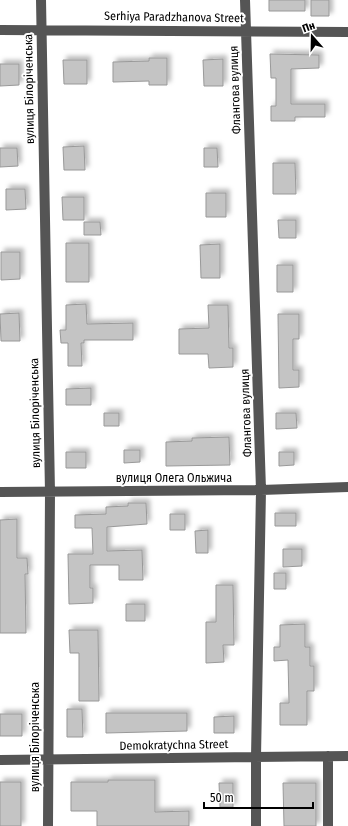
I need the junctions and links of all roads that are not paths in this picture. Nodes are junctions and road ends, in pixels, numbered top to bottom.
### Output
1 (41, 0) edge
2 (245, 0) edge
3 (41, 29) junction
4 (0, 30) edge
5 (246, 31) junction
6 (348, 32) edge
7 (348, 487) edge
8 (261, 490) junction
9 (0, 492) edge
10 (50, 492) junction
11 (328, 756) junction
12 (348, 756) edge
13 (256, 757) junction
14 (47, 759) junction
15 (0, 760) edge
16 (48, 826) edge
17 (256, 826) edge
18 (328, 826) edge

1 - 3 street, вулиця Білоріченська
2 - 5 street, Флангова вулиця
3 - 4 street, Serhiya Paradzhanova Street
3 - 5 street, Serhiya Paradzhanova Street
3 - 10 street, вулиця Білоріченська
5 - 6 street, Serhiya Paradzhanova Street
5 - 8 street, Флангова вулиця
7 - 8 street, вулиця Олега Ольжича
8 - 10 street, вулиця Олега Ольжича
8 - 13 street, Флангова вулиця
9 - 10 street, вулиця Олега Ольжича
10 - 14 street, вулиця Білоріченська
11 - 12 street, Demokratychna Street
11 - 13 street, Demokratychna Street
11 - 18 street
13 - 14 street, Demokratychna Street
13 - 17 street, Флангова вулиця
14 - 15 street, Demokratychna Street
14 - 16 street, вулиця Білоріченська

